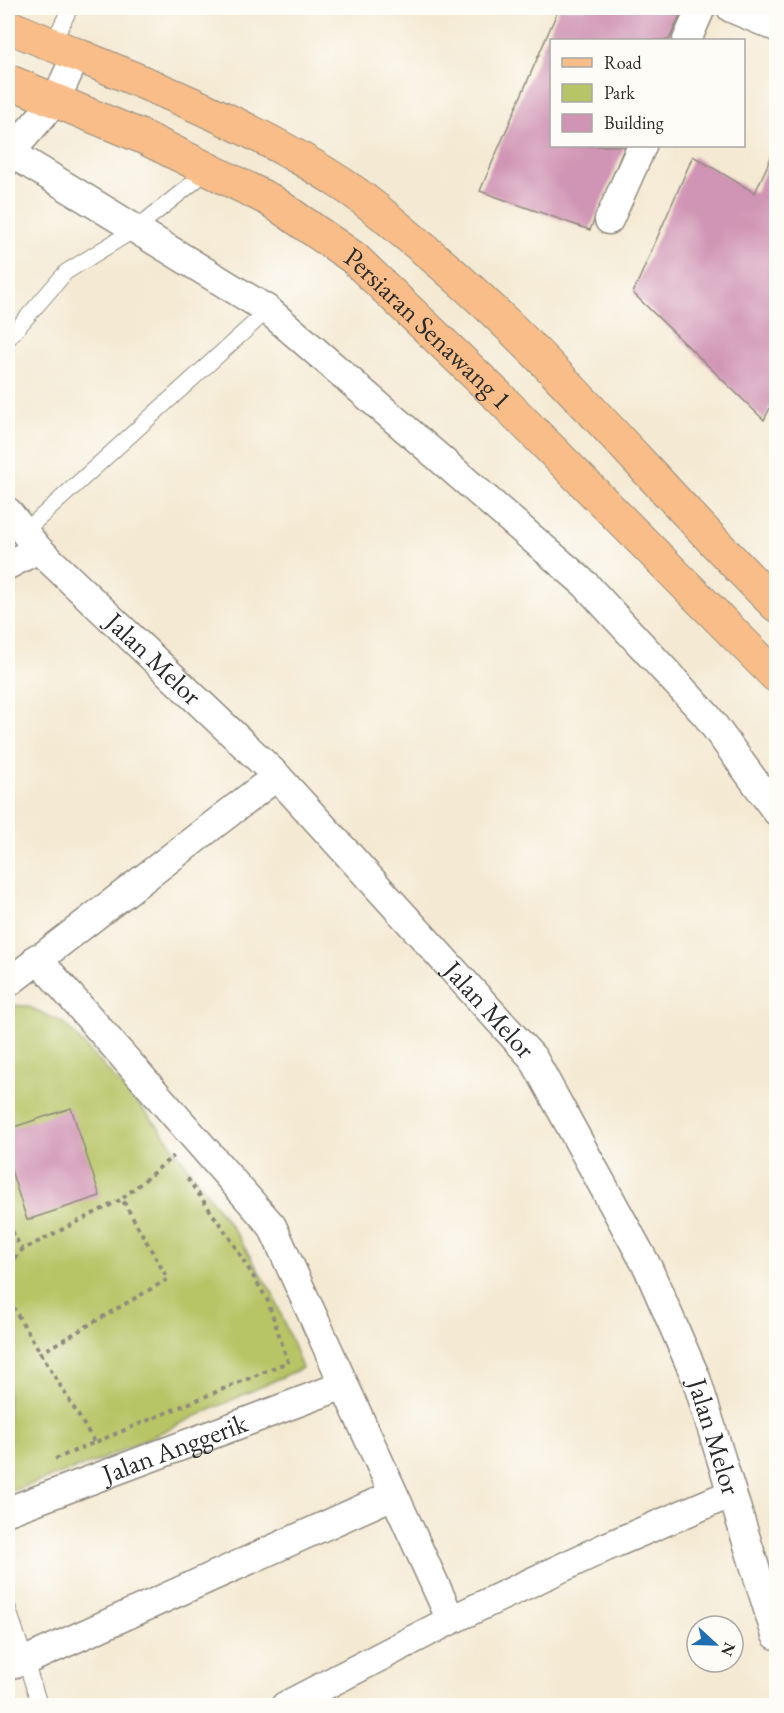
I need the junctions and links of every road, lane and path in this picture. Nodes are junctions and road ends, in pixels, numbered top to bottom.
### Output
1 (70, 8) edge
2 (701, 8) edge
3 (731, 8) edge
4 (8, 26) edge
5 (777, 27) edge
6 (687, 39) edge
7 (64, 50) junction
8 (8, 81) edge
9 (55, 101) junction
10 (642, 147) edge
11 (8, 152) edge
12 (209, 170) junction
13 (609, 220) dead end
14 (134, 230) junction
15 (268, 310) junction
16 (8, 339) edge
17 (23, 531) edge
18 (8, 565) edge
19 (777, 605) edge
20 (777, 676) edge
21 (277, 776) junction
22 (777, 811) edge
23 (37, 958) junction
24 (8, 983) edge
25 (122, 1199) junction
26 (8, 1223) edge
27 (22, 1250) junction
28 (8, 1265) edge
29 (8, 1299) edge
30 (39, 1354) junction
31 (344, 1385) junction
32 (95, 1443) junction
33 (51, 1461) dead end
34 (730, 1494) junction
35 (393, 1495) junction
36 (8, 1511) edge
37 (8, 1608) edge
38 (451, 1620) junction
39 (777, 1635) edge
40 (16, 1663) edge
41 (40, 1706) edge
42 (285, 1706) edge

1 - 7 lane
2 - 6 street
3 - 5 street
4 - 7 main road, Persiaran Senawang 1
7 - 9 street
7 - 19 main road, Persiaran Senawang 1
8 - 9 main road, Persiaran Senawang 1
9 - 11 street
9 - 12 main road, Persiaran Senawang 1
10 - 13 street
11 - 14 street
12 - 14 lane
12 - 20 main road, Persiaran Senawang 1
14 - 15 street
14 - 16 lane
15 - 17 lane
15 - 22 street
17 - 18 street
17 - 21 street, Jalan Melor
21 - 23 street
21 - 34 street, Jalan Melor
23 - 24 street
23 - 31 street
25 - 27 path
25 - 30 path
25 - 32 path
26 - 27 path
27 - 28 path
29 - 30 path
30 - 32 path
31 - 35 street
31 - 36 street, Jalan Anggerik
32 - 33 path
34 - 38 street
34 - 39 street, Jalan Melor
35 - 38 street
35 - 40 street
37 - 40 lane
38 - 42 street
40 - 41 lane

